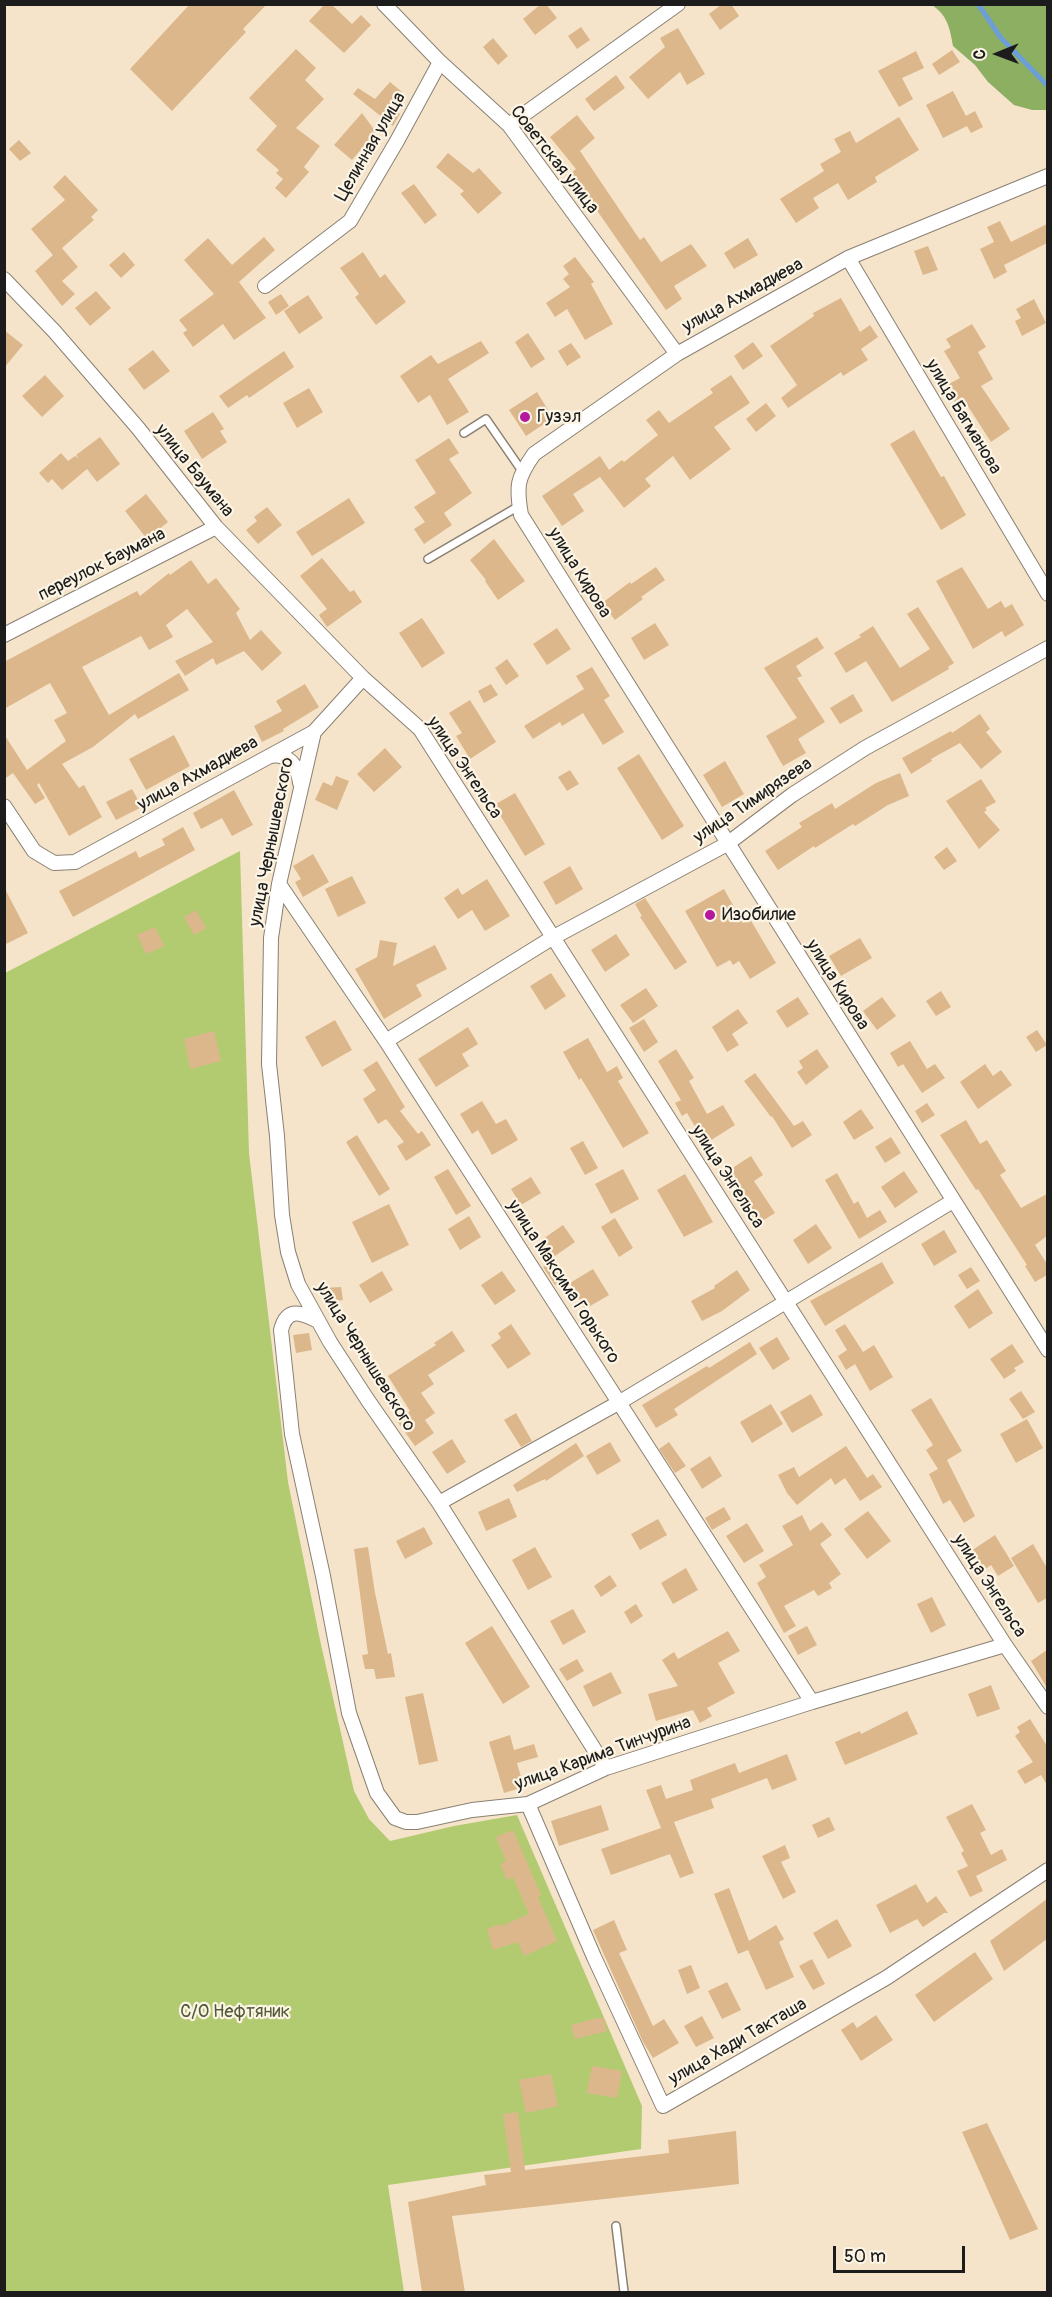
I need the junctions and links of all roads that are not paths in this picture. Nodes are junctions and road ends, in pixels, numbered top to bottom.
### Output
1 (678, 4) edge
2 (392, 7) edge
3 (440, 62) junction
4 (509, 125) junction
5 (1047, 176) edge
6 (848, 258) junction
7 (4, 279) edge
8 (265, 286) dead end
9 (677, 354) junction
10 (464, 433) dead end
11 (522, 471) junction
12 (520, 511) junction
13 (216, 527) junction
14 (428, 559) dead end
15 (1047, 594) edge
16 (4, 635) edge
17 (1047, 648) edge
18 (363, 678) junction
19 (314, 732) junction
20 (269, 756) junction
21 (300, 788) junction
22 (4, 806) edge
23 (727, 844) junction
24 (279, 884) junction
25 (552, 938) junction
26 (386, 1041) junction
27 (952, 1201) junction
28 (786, 1301) junction
29 (318, 1321) junction
30 (1047, 1350) edge
31 (620, 1402) junction
32 (439, 1503) junction
33 (1005, 1645) junction
34 (812, 1702) junction
35 (1047, 1707) edge
36 (606, 1768) junction
37 (528, 1804) junction
38 (1047, 1869) edge
39 (616, 2226) dead end
40 (624, 2292) edge

1 - 4 street
2 - 3 street, Советская улица
3 - 4 street, Советская улица
3 - 8 street, Целинная улица
4 - 9 street, Советская улица
5 - 6 street, улица Ахмадиева
6 - 9 street, улица Ахмадиева
6 - 15 street, улица Багманова
7 - 13 street, улица Баумана
9 - 11 street, улица Ахмадиева
10 - 11 lane
11 - 12 street
12 - 14 lane
12 - 23 street, улица Кирова
13 - 16 street, переулок Баумана
13 - 18 street, улица Баумана
17 - 23 street, улица Тимирязева
18 - 19 street, улица Ахмадиева
18 - 25 street, улица Энгельса
19 - 20 street, улица Ахмадиева
19 - 21 street, улица Чернышевского
20 - 21 street
20 - 22 street, улица Ахмадиева
21 - 24 street, улица Чернышевского
23 - 25 street, улица Тимирязева
23 - 27 street, улица Кирова
24 - 26 street, улица Максима Горького
24 - 29 street, улица Чернышевского
25 - 26 street, улица Тимирязева
25 - 28 street, улица Энгельса
26 - 31 street, улица Максима Горького
27 - 28 street
27 - 30 street, улица Кирова
28 - 31 street
28 - 33 street, улица Энгельса
29 - 32 street, улица Чернышевского
29 - 37 street, улица Карима Тинчурина
31 - 32 street
31 - 34 street, улица Максима Горького
32 - 36 street, улица Чернышевского
33 - 34 street, улица Карима Тинчурина
33 - 35 street, улица Энгельса
34 - 36 street, улица Карима Тинчурина
36 - 37 street, улица Карима Тинчурина
37 - 38 street, улица Хади Такташа
39 - 40 lane

